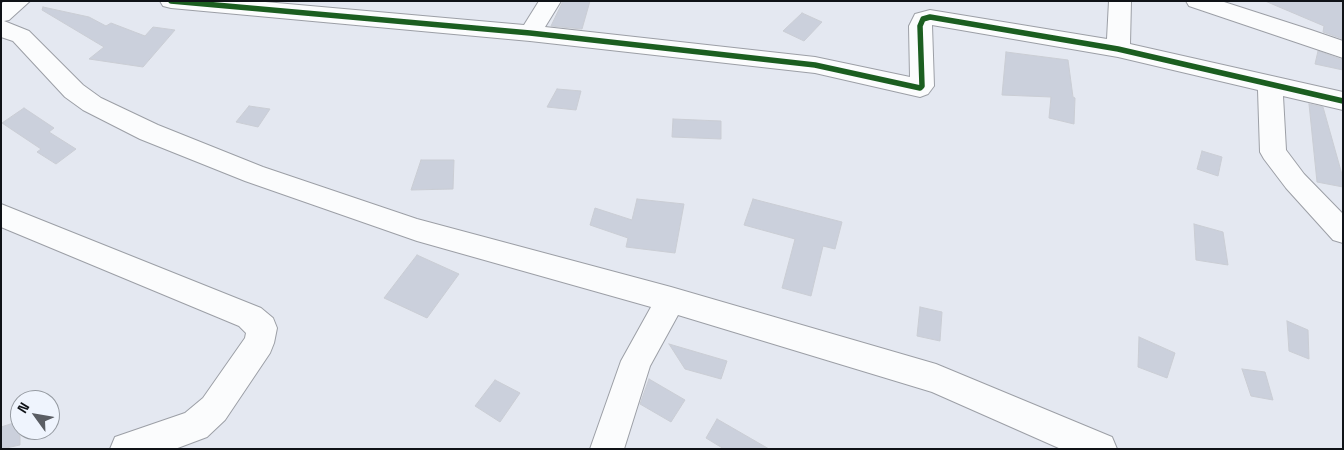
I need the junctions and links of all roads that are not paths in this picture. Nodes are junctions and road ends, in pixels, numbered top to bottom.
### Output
1 (18, 1) edge
2 (550, 1) edge
3 (1120, 1) edge
4 (1197, 1) edge
5 (178, 2) edge
6 (1, 16) edge
7 (1, 28) edge
8 (530, 33) junction
9 (1118, 49) junction
10 (1343, 50) edge
11 (1270, 84) junction
12 (1343, 101) edge
13 (1, 215) edge
14 (1343, 232) edge
15 (672, 300) junction
16 (127, 449) edge
17 (607, 449) edge
18 (1100, 449) edge

1 - 6 street
2 - 8 street
3 - 9 street
4 - 10 street
5 - 8 street
7 - 15 street
8 - 9 street
9 - 11 street
11 - 12 street
11 - 14 street
13 - 16 street
15 - 17 street
15 - 18 street

